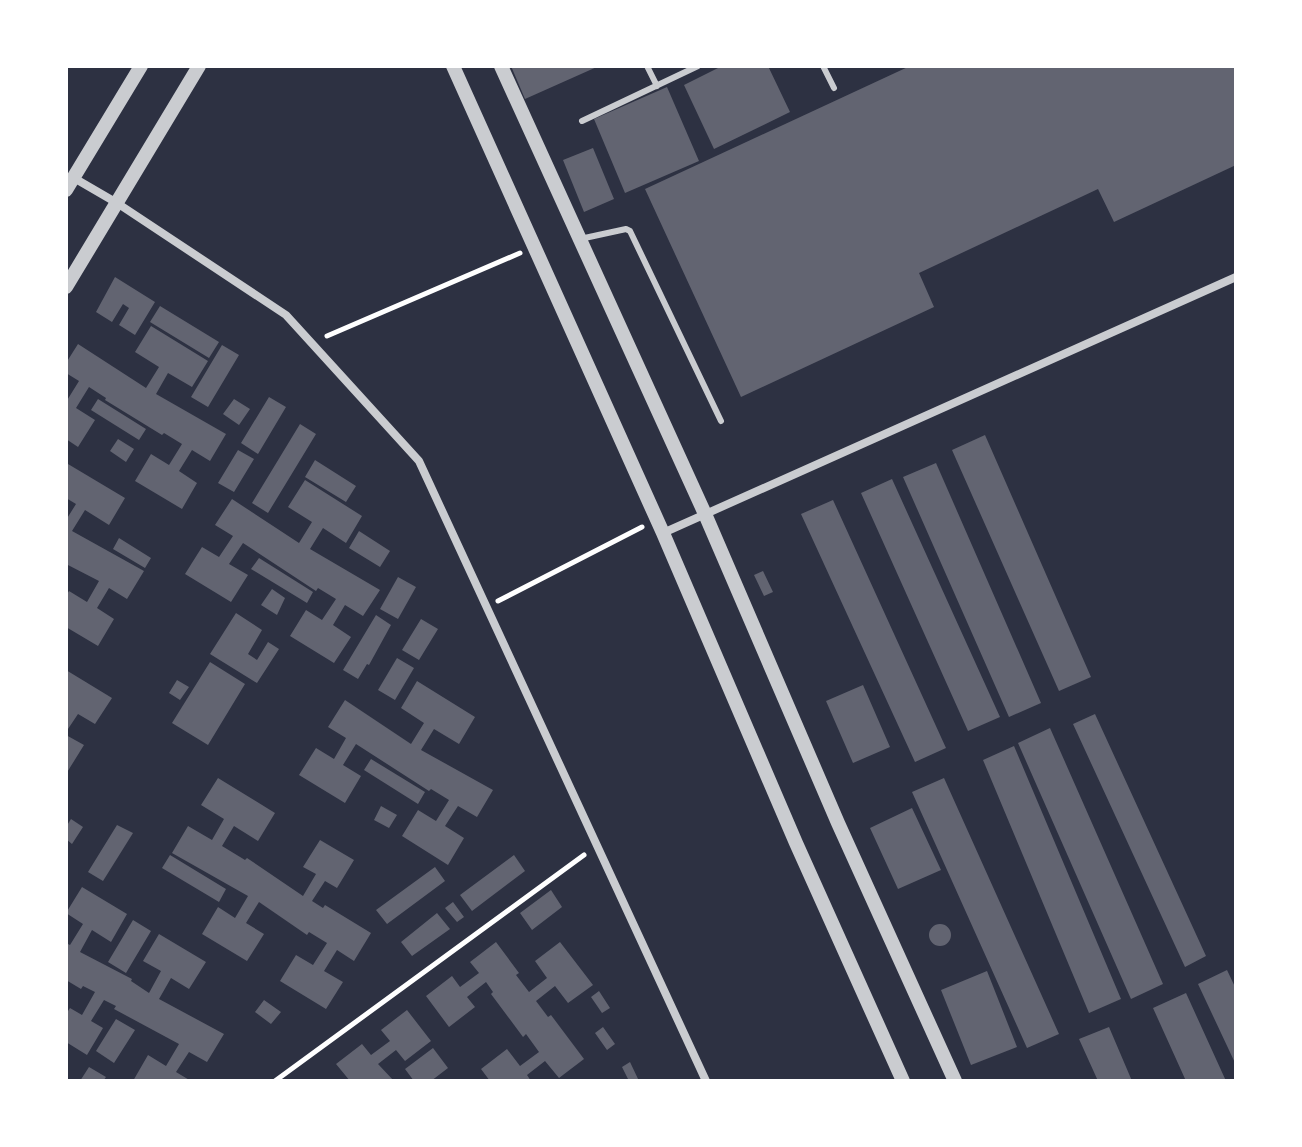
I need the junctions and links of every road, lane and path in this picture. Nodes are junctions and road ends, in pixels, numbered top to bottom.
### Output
1 (141, 66) edge
2 (199, 66) edge
3 (453, 66) edge
4 (501, 66) edge
5 (647, 66) edge
6 (698, 66) edge
7 (823, 66) edge
8 (657, 86) junction
9 (834, 88) dead end
10 (582, 121) dead end
11 (70, 184) edge
12 (117, 203) junction
13 (580, 239) junction
14 (521, 253) dead end
15 (1236, 277) edge
16 (66, 287) edge
17 (311, 343) junction
18 (721, 421) dead end
19 (705, 514) junction
20 (643, 527) dead end
21 (663, 533) junction
22 (487, 607) junction
23 (598, 845) junction
24 (275, 1081) edge
25 (706, 1081) edge
26 (903, 1081) edge
27 (955, 1081) edge

1 - 11 street
2 - 12 street
3 - 21 street
4 - 13 street
5 - 8 lane
6 - 8 lane
7 - 9 lane
8 - 10 lane
11 - 12 street
12 - 16 street
12 - 17 street
13 - 18 lane
13 - 19 street
14 - 17 path
15 - 19 street
17 - 22 street
19 - 21 street
19 - 27 street
20 - 22 path
21 - 26 street
22 - 23 street
23 - 24 path
23 - 25 street

